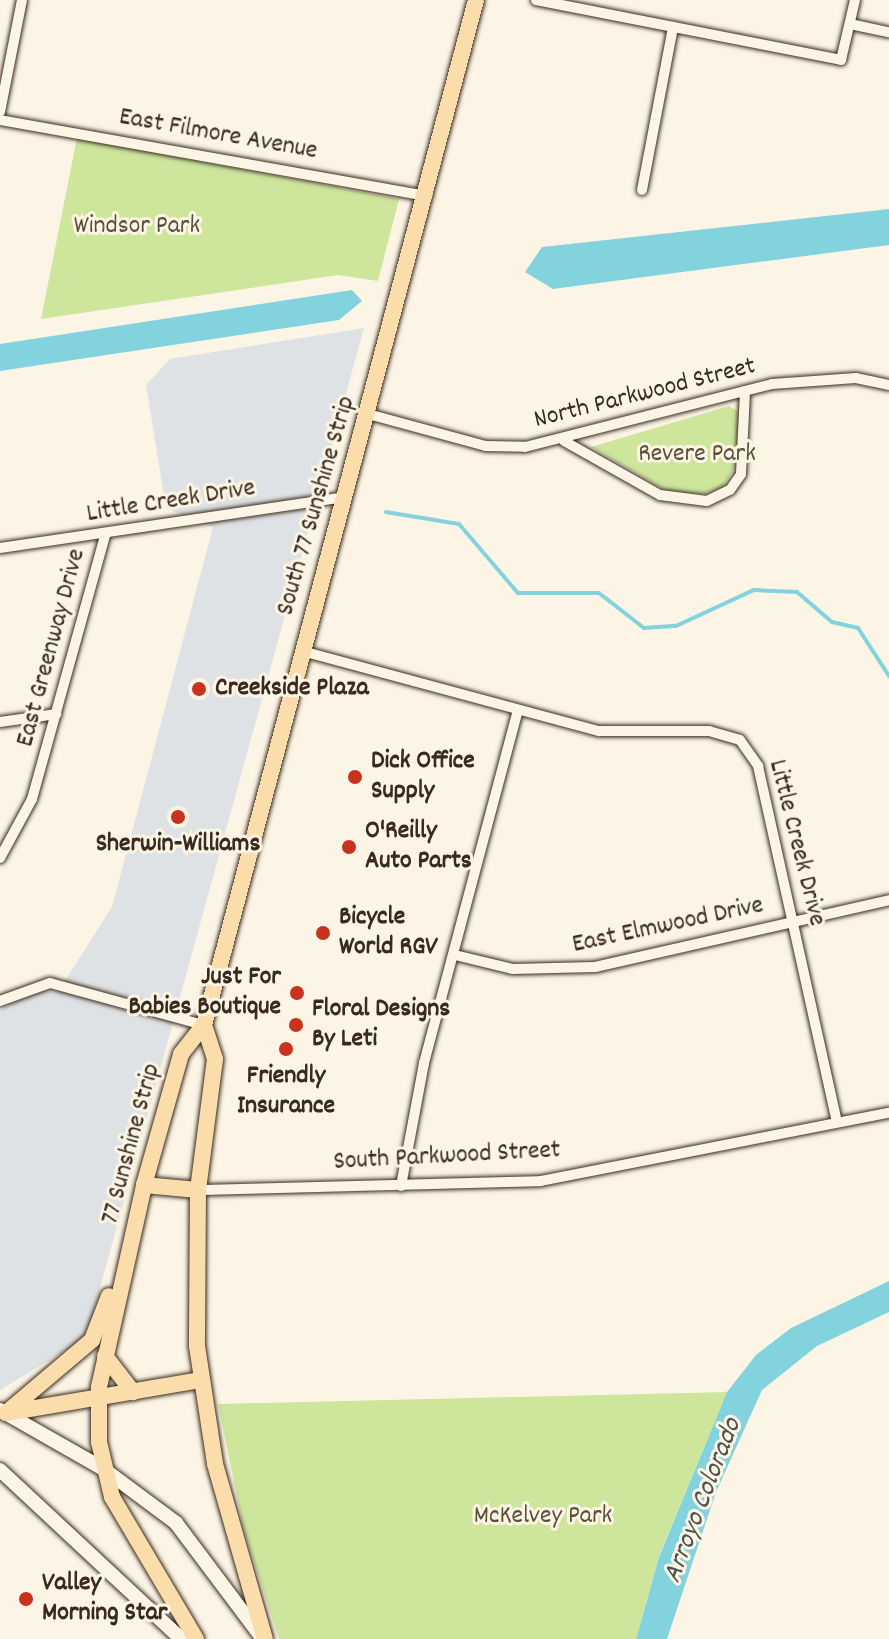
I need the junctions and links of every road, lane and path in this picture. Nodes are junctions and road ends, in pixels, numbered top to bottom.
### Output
1 (22, 0) edge
2 (476, 0) edge
3 (536, 0) edge
4 (855, 0) edge
5 (850, 24) junction
6 (673, 27) junction
7 (889, 32) edge
8 (0, 112) edge
9 (0, 120) edge
10 (642, 190) dead end
11 (427, 196) junction
12 (889, 385) edge
13 (745, 391) junction
14 (368, 414) junction
15 (564, 441) junction
16 (347, 497) junction
17 (105, 535) junction
18 (0, 548) edge
19 (302, 651) junction
20 (518, 710) junction
21 (56, 714) junction
22 (0, 722) edge
23 (0, 858) edge
24 (889, 900) edge
25 (792, 921) junction
26 (455, 955) junction
27 (0, 1001) edge
28 (204, 1025) junction
29 (889, 1113) edge
30 (836, 1118) junction
31 (144, 1185) junction
32 (401, 1186) junction
33 (198, 1190) junction
34 (138, 1211) junction
35 (197, 1346) junction
36 (105, 1356) junction
37 (201, 1380) junction
38 (161, 1385) junction
39 (133, 1392) junction
40 (98, 1399) junction
41 (2, 1415) edge
42 (0, 1470) edge
43 (105, 1470) junction
44 (181, 1639) edge
45 (196, 1639) edge
46 (264, 1639) edge

1 - 8 street
2 - 11 main road, South 77 Sunshine Strip
3 - 6 street
4 - 5 street
5 - 6 street
5 - 7 street
6 - 10 street
9 - 11 street, East Filmore Avenue
11 - 14 main road, South 77 Sunshine Strip
12 - 13 street, North Parkwood Street
13 - 15 street, North Parkwood Street
13 - 15 street
14 - 15 street, North Parkwood Street
14 - 16 main road, South 77 Sunshine Strip
16 - 17 street, Little Creek Drive
16 - 19 main road, South 77 Sunshine Strip
17 - 18 street, Little Creek Drive
17 - 21 street, East Greenway Drive
19 - 20 street, Little Creek Drive
19 - 28 main road, South 77 Sunshine Strip
20 - 25 street, Little Creek Drive
20 - 26 street
21 - 22 street
21 - 23 street, East Greenway Drive
24 - 25 street, East Elmwood Drive
25 - 26 street, East Elmwood Drive
25 - 30 street, Little Creek Drive
26 - 32 street
27 - 28 street
28 - 31 main road, 77 Sunshine Strip
28 - 33 main road
29 - 30 street, South Parkwood Street
30 - 32 street, South Parkwood Street
31 - 33 main road, South Parkwood Street
31 - 34 main road, 77 Sunshine Strip
32 - 33 street, South Parkwood Street
33 - 35 main road
34 - 36 main road, 77 Sunshine Strip
34 - 41 main road
35 - 37 main road
35 - 38 main road
36 - 39 main road
36 - 40 main road, 77 Sunshine Strip
37 - 38 main road
37 - 46 main road
38 - 39 main road
39 - 40 main road
40 - 41 main road
40 - 43 main road, 77 Sunshine Strip
41 - 43 main road
42 - 44 main road
43 - 45 main road, 77 Sunshine Strip
43 - 46 main road

